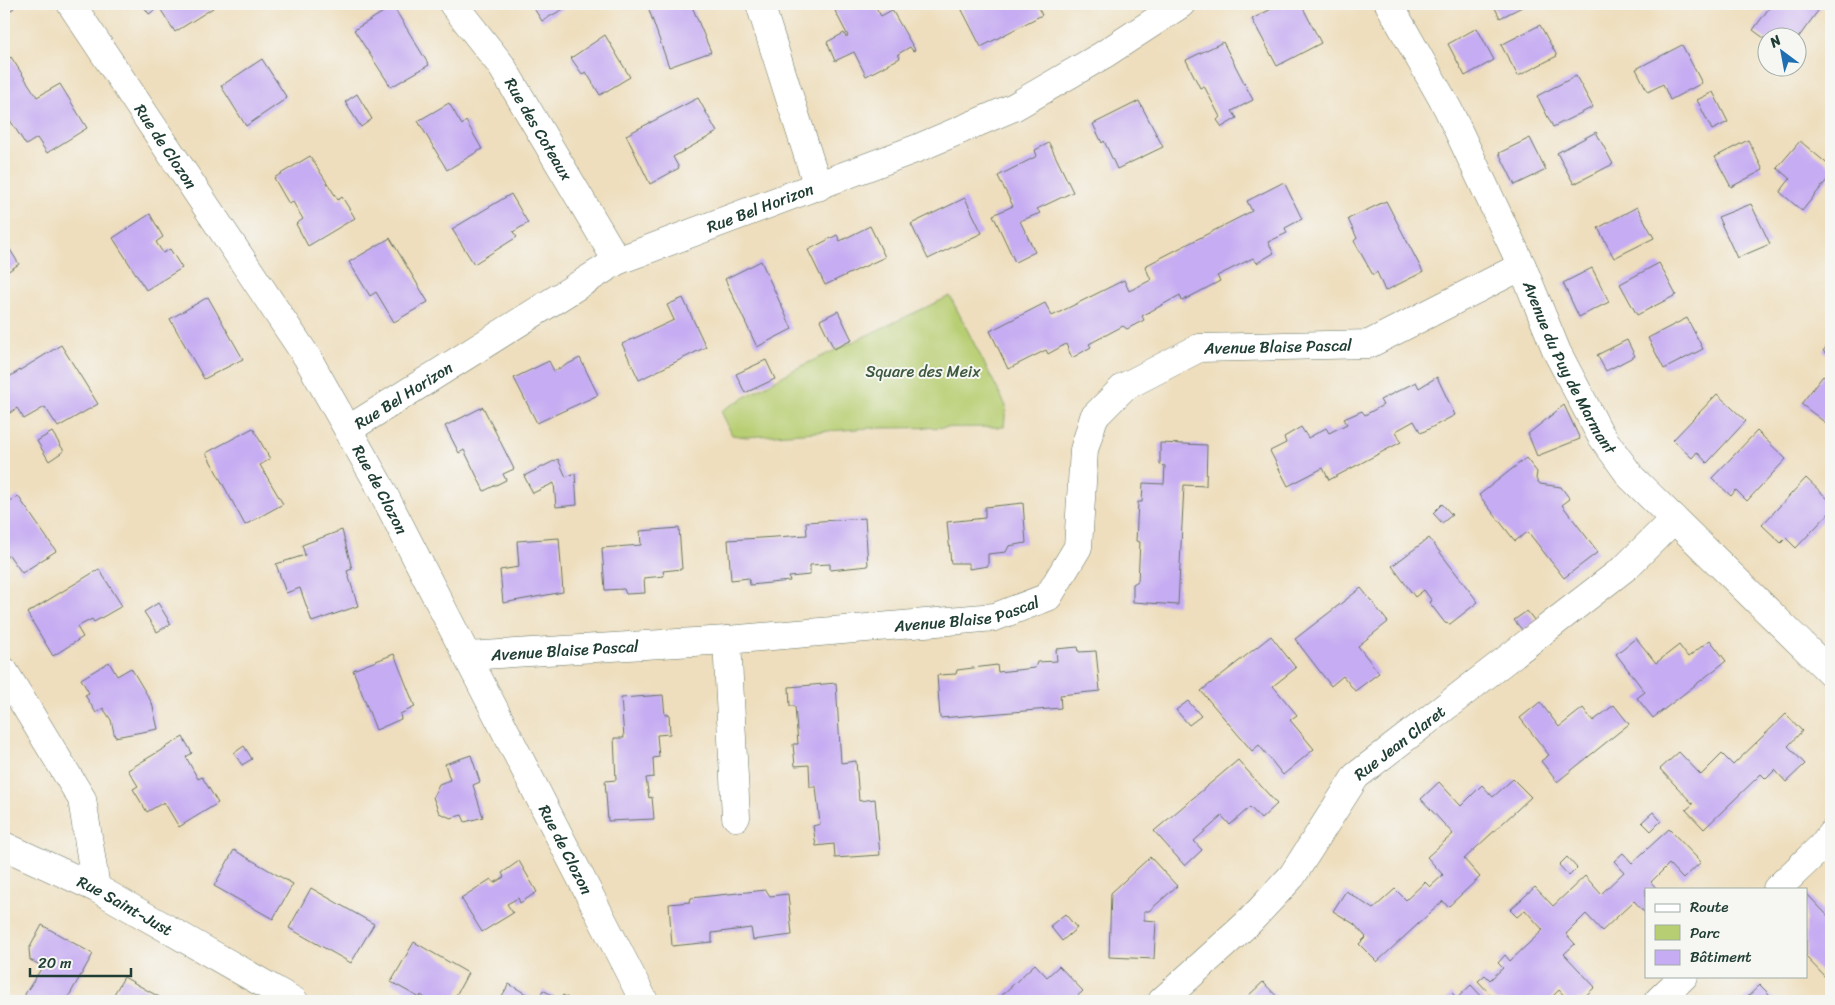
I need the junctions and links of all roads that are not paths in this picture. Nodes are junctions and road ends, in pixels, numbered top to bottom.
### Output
1 (71, 4) edge
2 (453, 4) edge
3 (760, 4) edge
4 (1181, 4) edge
5 (1389, 4) edge
6 (818, 187) junction
7 (617, 261) junction
8 (1522, 266) junction
9 (349, 429) junction
10 (1674, 519) junction
11 (727, 640) junction
12 (468, 656) junction
13 (4, 671) edge
14 (1831, 673) edge
15 (736, 817) dead end
16 (1831, 834) edge
17 (4, 846) edge
18 (96, 888) junction
19 (1778, 888) edge
20 (1682, 978) edge
21 (294, 1001) edge
22 (644, 1001) edge
23 (1162, 1001) edge
24 (1658, 1001) edge

1 - 9 street, Rue de Clozon
2 - 7 street, Rue des Coteaux
3 - 6 street
4 - 6 street, Rue Bel Horizon
5 - 8 street, Avenue du Puy de Marmant
6 - 7 street, Rue Bel Horizon
7 - 9 street, Rue Bel Horizon
8 - 10 street, Avenue du Puy de Marmant
8 - 11 street, Avenue Blaise Pascal
9 - 12 street, Rue de Clozon
10 - 14 street, Avenue du Puy de Marmant
10 - 23 street, Rue Jean Claret
11 - 12 street, Avenue Blaise Pascal
11 - 15 street
12 - 22 street, Rue de Clozon
13 - 18 street
16 - 19 street
17 - 18 street, Rue Saint-Just
18 - 21 street, Rue Saint-Just
20 - 24 street

